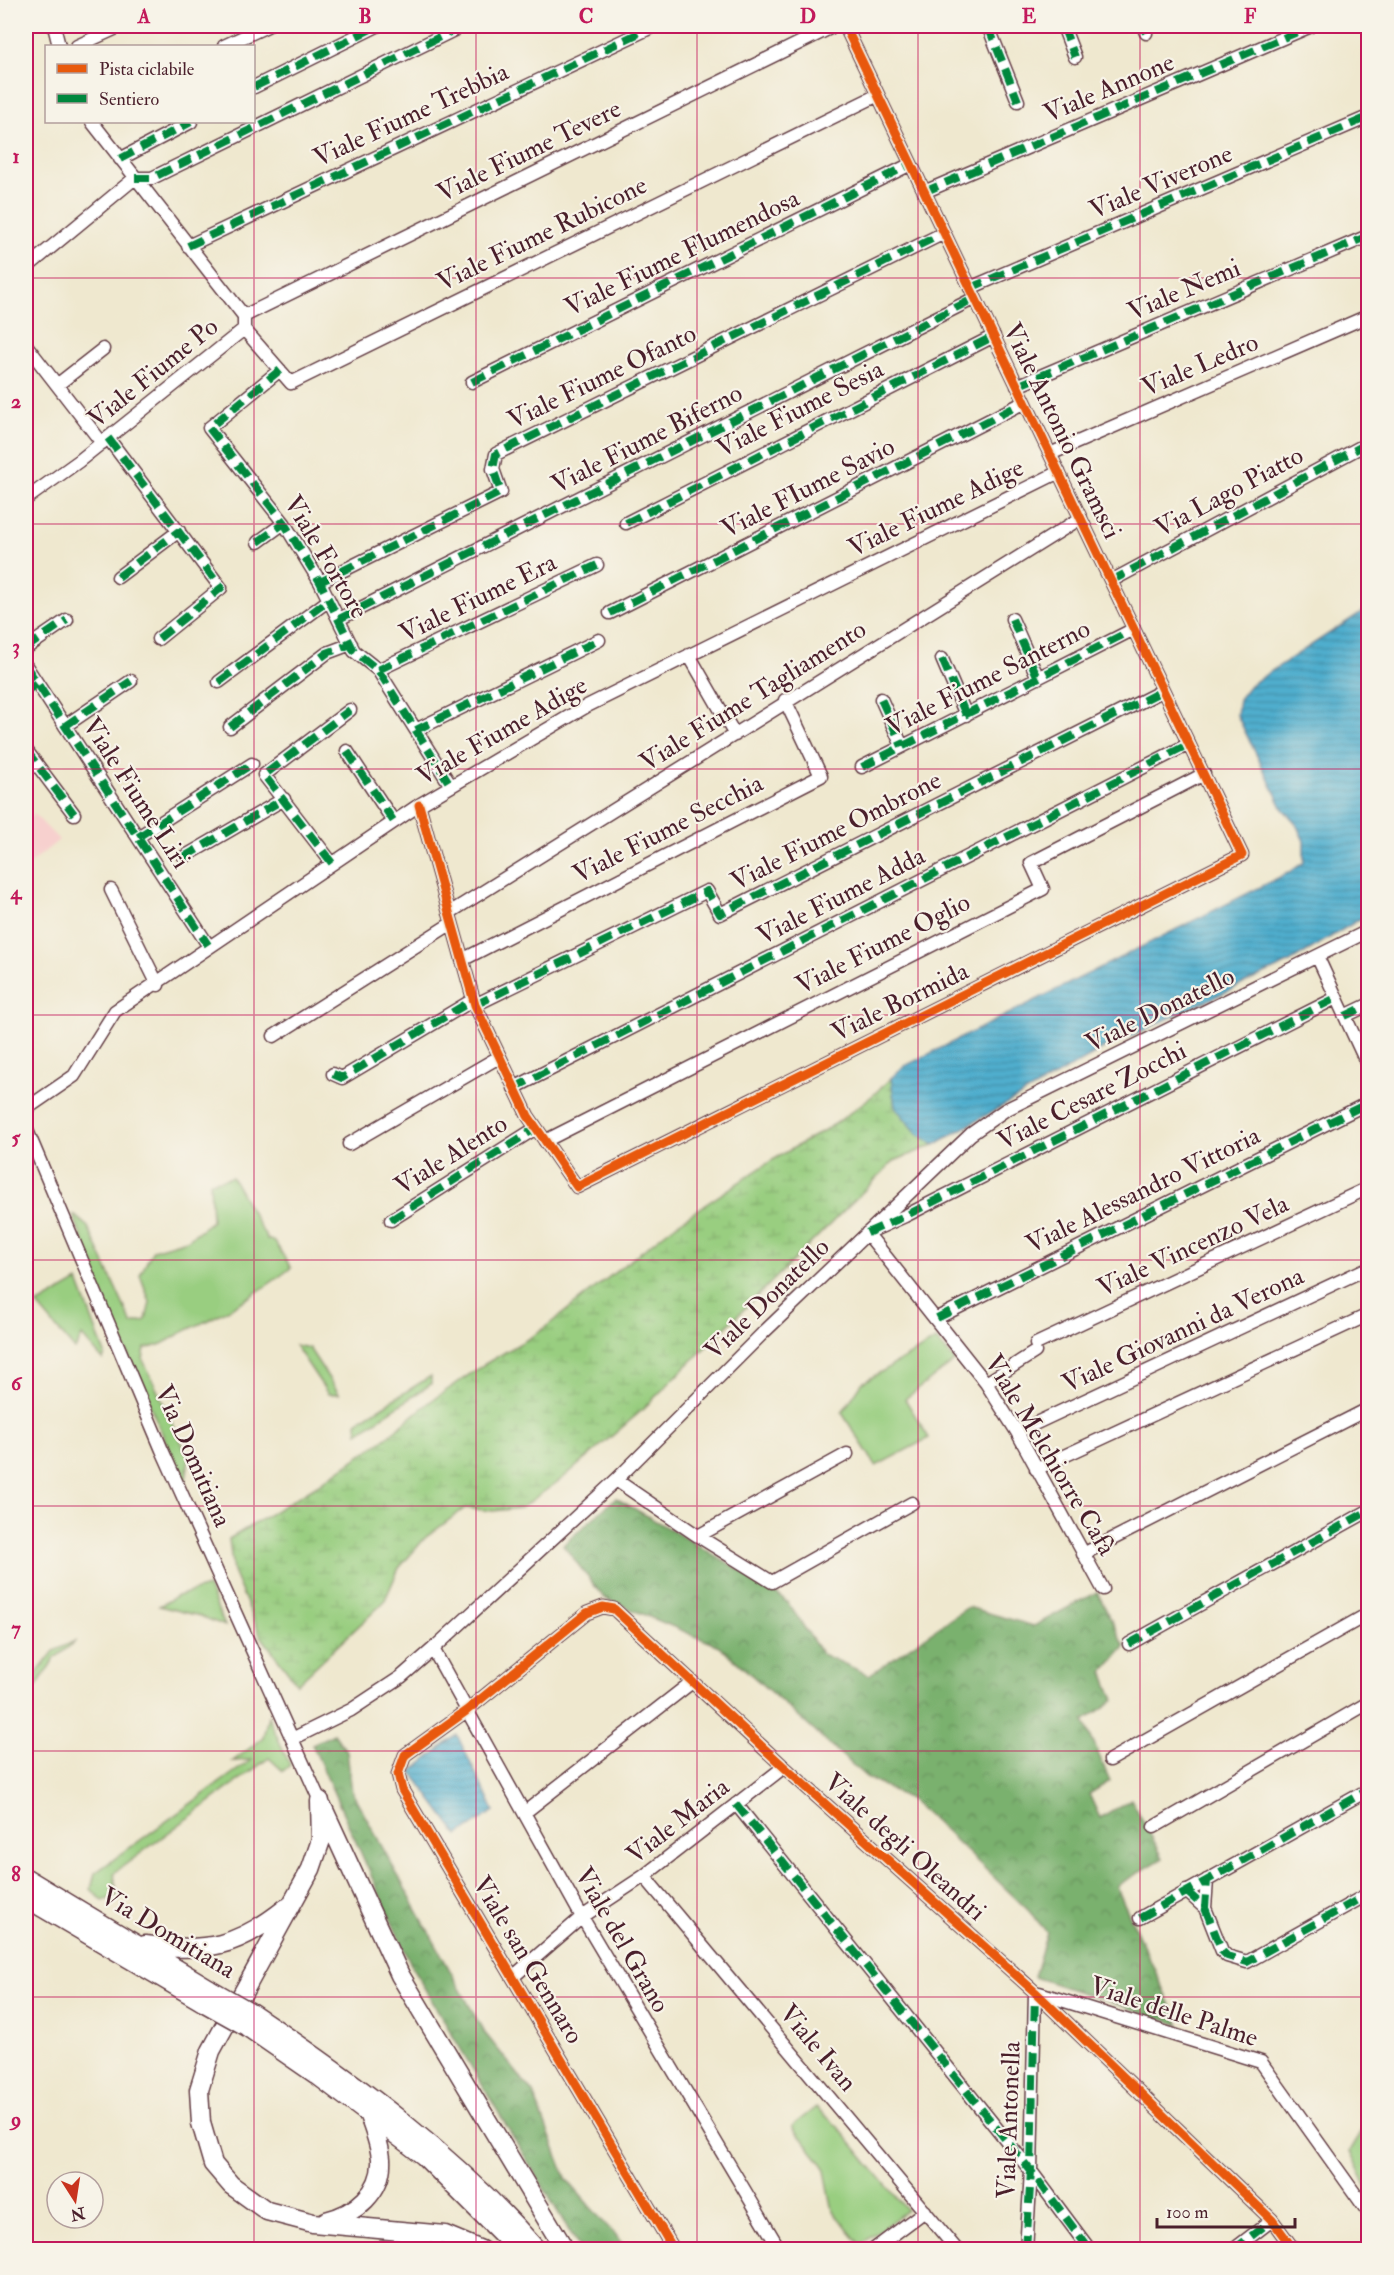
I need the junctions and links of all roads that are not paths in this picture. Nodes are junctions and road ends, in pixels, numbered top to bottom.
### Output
1 (54, 26) edge
2 (121, 26) edge
3 (267, 26) edge
4 (377, 26) edge
5 (462, 26) edge
6 (654, 26) edge
7 (834, 26) edge
8 (844, 26) edge
9 (988, 26) edge
10 (1063, 26) edge
11 (1311, 26) edge
12 (59, 45) edge
13 (79, 45) edge
14 (226, 45) edge
15 (1075, 57) dead end
16 (255, 87) edge
17 (878, 95) junction
18 (1018, 101) dead end
19 (1368, 117) edge
20 (93, 123) edge
21 (189, 123) edge
22 (120, 159) junction
23 (911, 164) junction
24 (135, 178) junction
25 (924, 192) junction
26 (944, 233) junction
27 (1368, 236) edge
28 (188, 246) junction
29 (26, 268) edge
30 (973, 293) junction
31 (244, 316) junction
32 (1368, 316) edge
33 (244, 329) junction
34 (994, 336) junction
35 (26, 345) edge
36 (103, 349) dead end
37 (280, 370) junction
38 (472, 382) dead end
39 (57, 385) junction
40 (1017, 386) junction
41 (1025, 402) junction
42 (105, 440) junction
43 (1368, 442) edge
44 (1050, 454) junction
45 (1059, 472) junction
46 (26, 499) edge
47 (1081, 518) junction
48 (284, 523) junction
49 (626, 523) dead end
50 (178, 531) junction
51 (258, 542) dead end
52 (597, 566) dead end
53 (118, 577) dead end
54 (1111, 581) junction
55 (320, 582) junction
56 (329, 600) junction
57 (610, 613) dead end
58 (339, 619) junction
59 (1012, 619) dead end
60 (67, 620) dead end
61 (1134, 629) junction
62 (158, 639) dead end
63 (599, 640) dead end
64 (351, 644) junction
65 (26, 648) edge
66 (688, 655) junction
67 (942, 660) dead end
68 (26, 666) edge
69 (378, 670) junction
70 (1038, 678) junction
71 (131, 681) dead end
72 (219, 682) dead end
73 (36, 683) junction
74 (1162, 691) junction
75 (26, 692) edge
76 (881, 699) dead end
77 (785, 700) junction
78 (350, 710) dead end
79 (966, 715) junction
80 (65, 726) junction
81 (230, 727) dead end
82 (416, 730) junction
83 (735, 735) junction
84 (1189, 744) junction
85 (902, 746) junction
86 (26, 750) edge
87 (347, 751) dead end
88 (252, 764) dead end
89 (862, 767) dead end
90 (1204, 774) junction
91 (451, 786) junction
92 (284, 799) junction
93 (419, 805) junction
94 (74, 814) dead end
95 (394, 822) junction
96 (138, 837) junction
97 (1242, 855) joint
98 (184, 857) dead end
99 (332, 863) junction
100 (111, 890) dead end
101 (450, 918) junction
102 (1368, 931) edge
103 (208, 945) junction
104 (1318, 958) junction
105 (462, 960) junction
106 (158, 985) junction
107 (1336, 998) junction
108 (474, 1002) junction
109 (1368, 1005) edge
110 (1345, 1016) junction
111 (274, 1036) dead end
112 (499, 1057) junction
113 (1368, 1066) edge
114 (333, 1074) dead end
115 (514, 1088) junction
116 (1368, 1103) edge
117 (26, 1109) edge
118 (26, 1128) edge
119 (536, 1128) junction
120 (545, 1141) junction
121 (350, 1144) dead end
122 (1368, 1188) edge
123 (391, 1220) dead end
124 (867, 1233) junction
125 (1368, 1268) edge
126 (1368, 1315) edge
127 (937, 1318) junction
128 (986, 1383) junction
129 (1368, 1409) edge
130 (1017, 1432) junction
131 (847, 1454) dead end
132 (1036, 1469) junction
133 (616, 1480) junction
134 (912, 1503) dead end
135 (1368, 1511) edge
136 (698, 1536) junction
137 (1083, 1554) junction
138 (1103, 1589) dead end
139 (1368, 1614) edge
140 (1129, 1644) dead end
141 (433, 1649) junction
142 (692, 1682) junction
143 (1368, 1703) edge
144 (466, 1710) junction
145 (292, 1739) junction
146 (1110, 1761) dead end
147 (784, 1767) junction
148 (1368, 1790) edge
149 (320, 1801) junction
150 (736, 1804) junction
151 (524, 1813) junction
152 (1154, 1827) dead end
153 (644, 1876) junction
154 (26, 1878) edge
155 (1207, 1880) junction
156 (1186, 1892) junction
157 (1368, 1894) edge
158 (26, 1898) edge
159 (294, 1901) junction
160 (1205, 1908) junction
161 (582, 1917) junction
162 (1140, 1918) dead end
163 (82, 1921) junction
164 (140, 1944) junction
165 (514, 1976) junction
166 (1035, 1992) junction
167 (207, 1995) junction
168 (249, 2020) junction
169 (368, 2113) junction
170 (1031, 2171) junction
171 (925, 2211) junction
172 (1368, 2212) edge
173 (1272, 2220) junction
174 (313, 2223) junction
175 (481, 2250) edge
176 (518, 2250) edge
177 (537, 2250) edge
178 (565, 2250) edge
179 (674, 2250) edge
180 (780, 2250) edge
181 (873, 2250) edge
182 (957, 2250) edge
183 (1026, 2250) edge
184 (1089, 2250) edge
185 (1233, 2250) edge
186 (1294, 2250) edge

1 - 12 street
2 - 13 street
3 - 14 street
4 - 16 street
5 - 24 street
6 - 28 street, Viale Fiume Trebbia
7 - 31 street, Viale Fiume Tevere
8 - 17 street, Viale Antonio Gramsci
9 - 18 street
10 - 15 street
11 - 25 street, Viale Annone
17 - 23 street, Viale Antonio Gramsci
17 - 37 street, Viale Fiume Rubicone
19 - 30 street, Viale Viverone
20 - 22 street, Viale Fiume Po
21 - 22 street
22 - 24 street, Viale Fiume Po
23 - 25 street, Viale Antonio Gramsci
23 - 38 street, Viale Fiume Flumendosa
24 - 28 street, Viale Fiume Po
24 - 29 street
25 - 26 street, Viale Antonio Gramsci
26 - 30 street, Viale Antonio Gramsci
26 - 55 street, Viale Fiume Ofanto
27 - 40 street, Viale Nemi
28 - 31 street, Viale Fiume Po
30 - 34 street, Viale Antonio Gramsci
30 - 58 street, Viale Fiume Biferno
31 - 33 street, Viale Fiume Po
32 - 44 street, Viale Ledro
33 - 37 street
33 - 42 street, Viale Fiume Po
34 - 40 street, Viale Antonio Gramsci
34 - 49 street, Viale Fiume Sesia
35 - 39 street
36 - 39 street
37 - 48 street, Viale Fortore
39 - 42 street
40 - 41 street, Viale Antonio Gramsci
41 - 44 street, Viale Antonio Gramsci
41 - 57 street, Viale FIume Savio
42 - 46 street, Viale Fiume Po
42 - 50 street
43 - 54 street, Via Lago Piatto
44 - 45 street, Viale Antonio Gramsci
45 - 47 street, Viale Antonio Gramsci
45 - 66 street, Viale Fiume Adige
47 - 54 street, Viale Antonio Gramsci
47 - 77 street, Viale Fiume Tagliamento
48 - 51 street
48 - 55 street, Viale Fortore
50 - 53 street
50 - 62 street
52 - 69 street, Viale Fiume Era
54 - 61 street, Viale Antonio Gramsci
55 - 56 street, Viale Fortore
56 - 58 street, Viale Fortore
56 - 72 street
58 - 64 street, Viale Fortore
59 - 70 street
60 - 65 street
61 - 70 street, Viale Fiume Santerno
61 - 74 street, Viale Antonio Gramsci
63 - 82 street
64 - 69 street, Viale Fortore
64 - 81 street
66 - 83 street
66 - 91 street, Viale Fiume Adige
67 - 79 street
68 - 73 street, Viale Fiume Liri
69 - 82 street, Viale Fortore
70 - 79 street, Viale Fiume Santerno
71 - 80 street
73 - 75 street
73 - 80 street, Viale Fiume Liri
74 - 84 street, Viale Antonio Gramsci
74 - 108 street, Viale Fiume Ombrone
76 - 85 street
77 - 83 street, Viale Fiume Tagliamento
77 - 105 street, Viale Fiume Secchia
78 - 92 street
79 - 85 street, Viale Fiume Santerno
80 - 96 street, Viale Fiume Liri
82 - 91 street, Viale Fortore
83 - 101 street, Viale Fiume Tagliamento
84 - 90 street, Viale Antonio Gramsci
84 - 115 street, Viale Fiume Adda
85 - 89 street, Viale Fiume Santerno
86 - 94 street
87 - 95 street
88 - 96 street
90 - 97 street, Viale Antonio Gramsci
90 - 120 street, Viale Fiume Oglio
91 - 93 street, Viale Fiume Adige
92 - 98 street
92 - 99 street
93 - 95 street, Viale Fiume Adige
93 - 101 street
95 - 99 street, Viale Fiume Adige
96 - 103 street, Viale Fiume Liri
97 - 120 street, Viale Bormida
99 - 103 street, Viale Fiume Adige
100 - 106 street
101 - 105 street
101 - 111 street, Viale Fiume Tagliamento
102 - 104 street, Viale Donatello
103 - 106 street, Viale Fiume Adige
104 - 107 street
104 - 124 street, Viale Donatello
105 - 108 street
106 - 117 street, Viale Fiume Adige
107 - 110 street
107 - 124 street, Viale Cesare Zocchi
108 - 112 street
108 - 114 street
109 - 110 street
110 - 113 street
112 - 115 street
112 - 121 street
115 - 119 street
116 - 127 street, Viale Alessandro Vittoria
118 - 145 street, Via Domitiana
119 - 120 street
119 - 123 street, Viale Alento
122 - 128 street, Viale Vincenzo Vela
124 - 127 street, Viale Melchiorre Cafà
124 - 133 street, Viale Donatello
125 - 130 street, Viale Giovanni da Verona
126 - 132 street
127 - 128 street, Viale Melchiorre Cafà
128 - 130 street, Viale Melchiorre Cafà
129 - 137 street
130 - 132 street, Viale Melchiorre Cafà
131 - 136 street
132 - 137 street, Viale Melchiorre Cafà
133 - 136 street
133 - 141 street, Viale Donatello
134 - 136 street
135 - 140 street
137 - 138 street, Viale Melchiorre Cafà
139 - 146 street
141 - 144 street, Viale del Grano
141 - 145 street, Viale Donatello
142 - 144 street, Viale degli Oleandri
142 - 147 street, Viale degli Oleandri
142 - 151 street
143 - 152 street
144 - 151 street, Viale del Grano
144 - 165 street, Viale san Gennaro
145 - 149 street, Via Domitiana
147 - 150 street, Viale Maria
147 - 166 street, Viale degli Oleandri
148 - 155 street
149 - 159 highway
149 - 178 highway
150 - 153 street, Viale Maria
150 - 170 street
151 - 161 street, Viale del Grano
153 - 161 street, Viale Maria
153 - 171 street, Viale Ivan
154 - 163 highway, Via Domitiana
155 - 156 street
155 - 160 street
156 - 160 street
156 - 162 street
157 - 160 street
158 - 163 highway, Via Domitiana
159 - 164 highway
159 - 174 highway
161 - 165 street, Viale Maria
161 - 180 street, Viale del Grano
163 - 164 highway, Via Domitiana
163 - 167 highway, Via Domitiana
164 - 167 highway, Via Domitiana
165 - 179 street, Viale san Gennaro
166 - 170 street, Viale Antonella
166 - 172 street, Viale delle Palme
166 - 173 street, Viale degli Oleandri
167 - 168 highway, Via Domitiana, bridge
168 - 169 highway
168 - 177 highway
169 - 174 highway
169 - 176 highway
170 - 183 street, Viale Antonella
170 - 184 street
171 - 181 street
171 - 182 street, Viale Ivan
173 - 185 street
173 - 186 street, Viale degli Oleandri
174 - 175 highway

